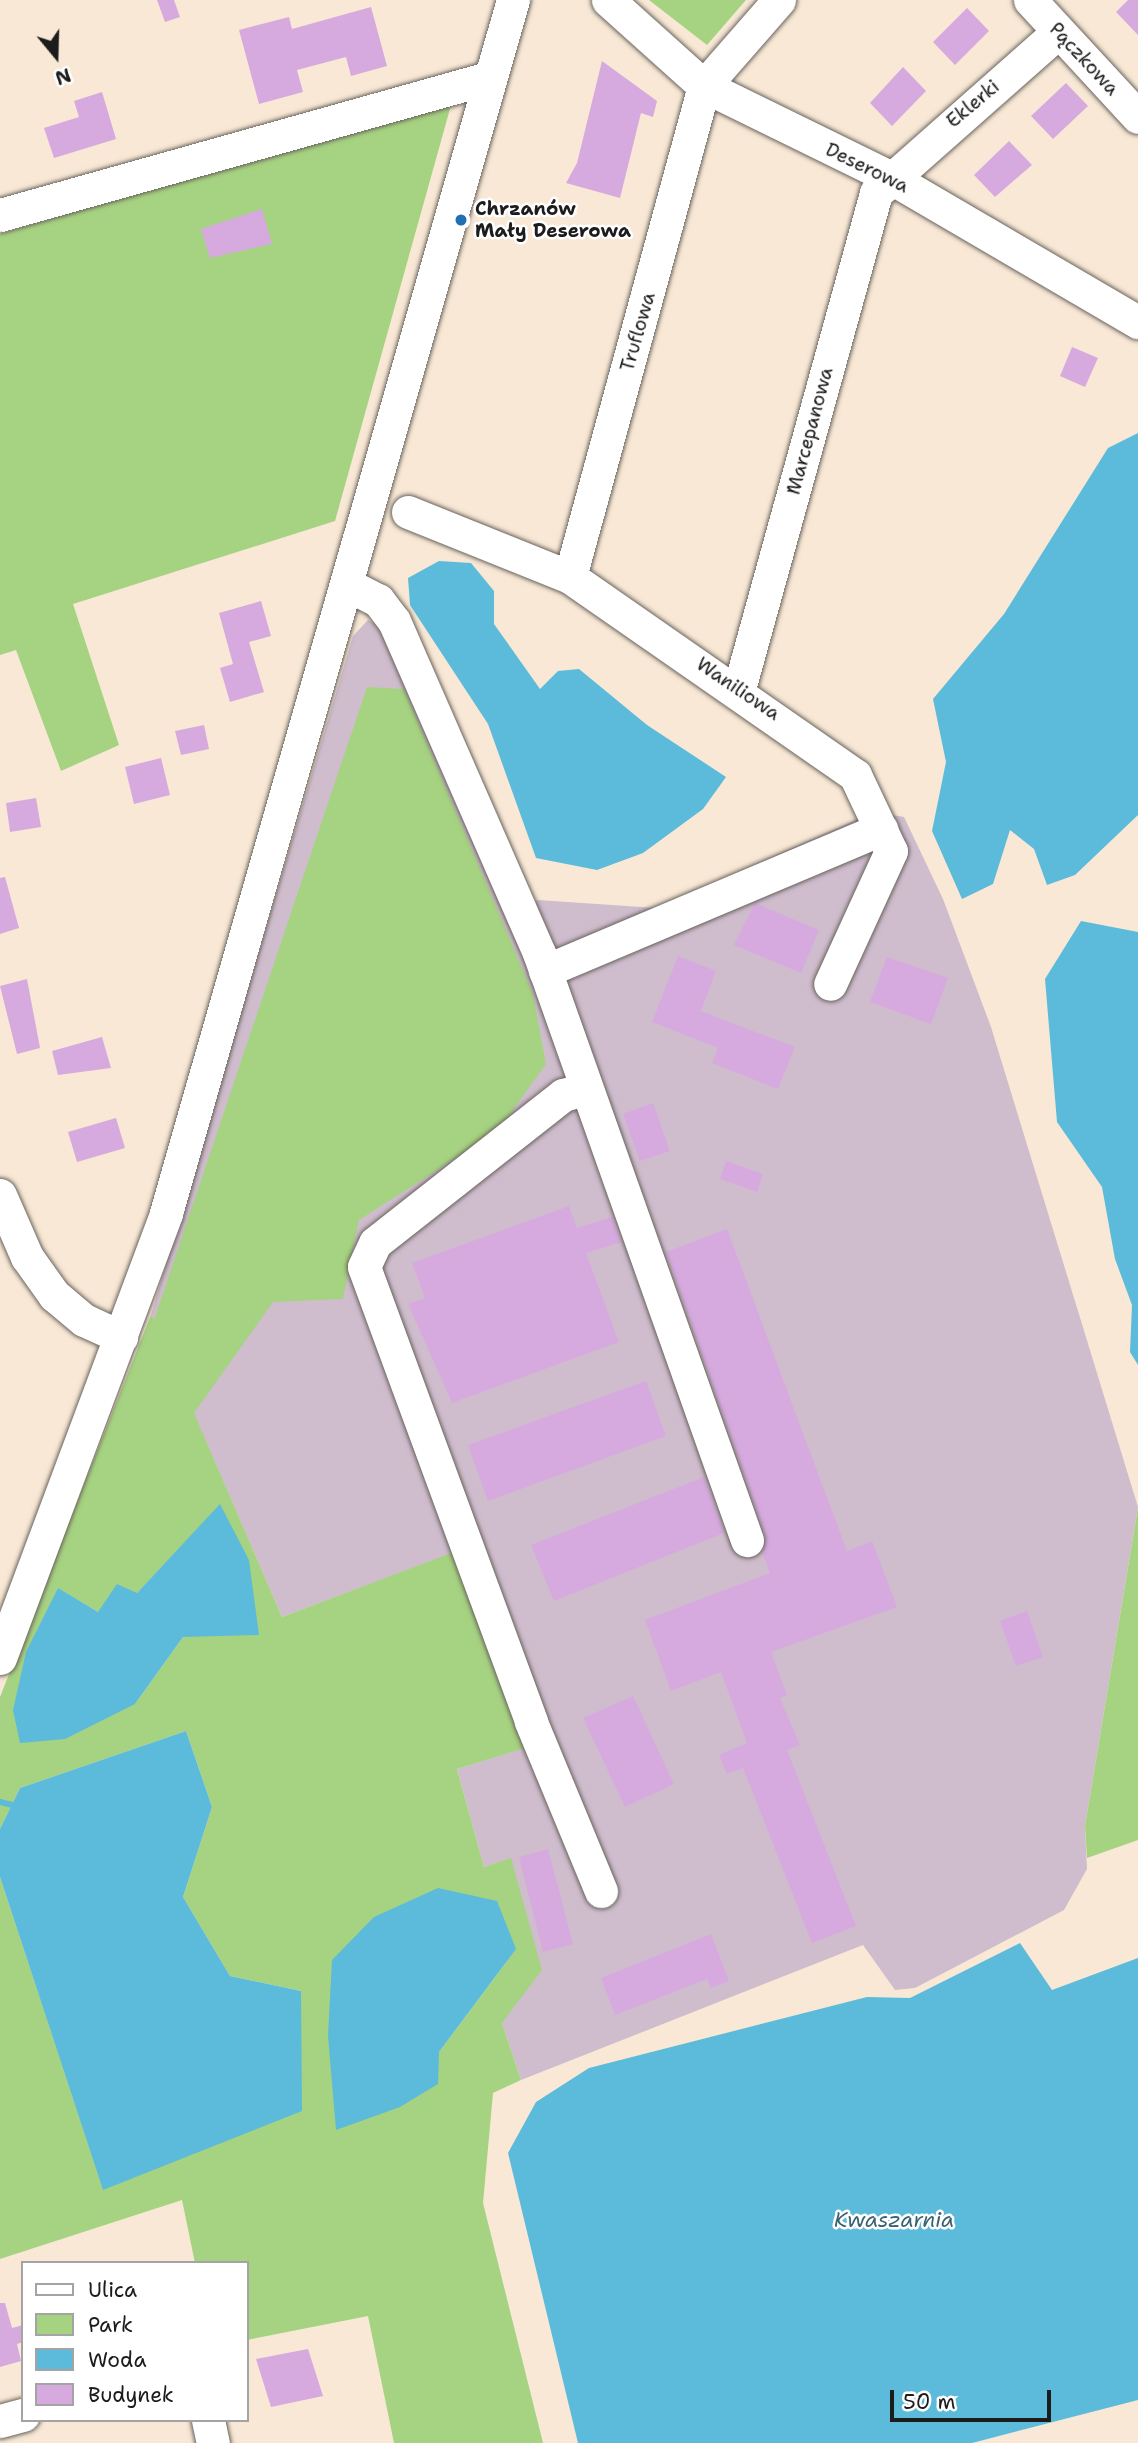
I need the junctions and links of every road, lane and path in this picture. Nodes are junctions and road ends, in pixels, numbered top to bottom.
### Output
1 (513, 0) edge
2 (608, 0) edge
3 (779, 0) edge
4 (1030, 0) edge
5 (1058, 32) junction
6 (488, 78) junction
7 (704, 86) junction
8 (1138, 117) edge
9 (888, 176) junction
10 (0, 215) edge
11 (1138, 322) edge
12 (408, 512) dead end
13 (570, 577) junction
14 (348, 585) junction
15 (738, 688) junction
16 (881, 829) junction
17 (545, 971) junction
18 (830, 984) dead end
19 (584, 1089) junction
20 (0, 1195) edge
21 (121, 1337) junction
22 (747, 1540) dead end
23 (0, 1658) edge
24 (601, 1891) dead end
25 (21, 2416) edge
26 (0, 2421) edge
27 (208, 2422) edge
28 (213, 2443) edge

1 - 6 street
2 - 7 street, Deserowa
3 - 7 street
4 - 5 street, Pączkowa
5 - 8 street, Pączkowa
5 - 9 street, Eklerki
6 - 10 street
6 - 14 street
7 - 9 street, Deserowa
7 - 13 street, Truflowa
9 - 11 street, Deserowa
9 - 15 street, Marcepanowa
12 - 13 street, Waniliowa
13 - 15 street, Waniliowa
14 - 17 street
14 - 21 street
15 - 16 street, Waniliowa
16 - 17 street
16 - 18 street, Waniliowa
17 - 19 street
19 - 22 street
19 - 24 street
20 - 21 street
21 - 23 street
25 - 26 street
27 - 28 street

